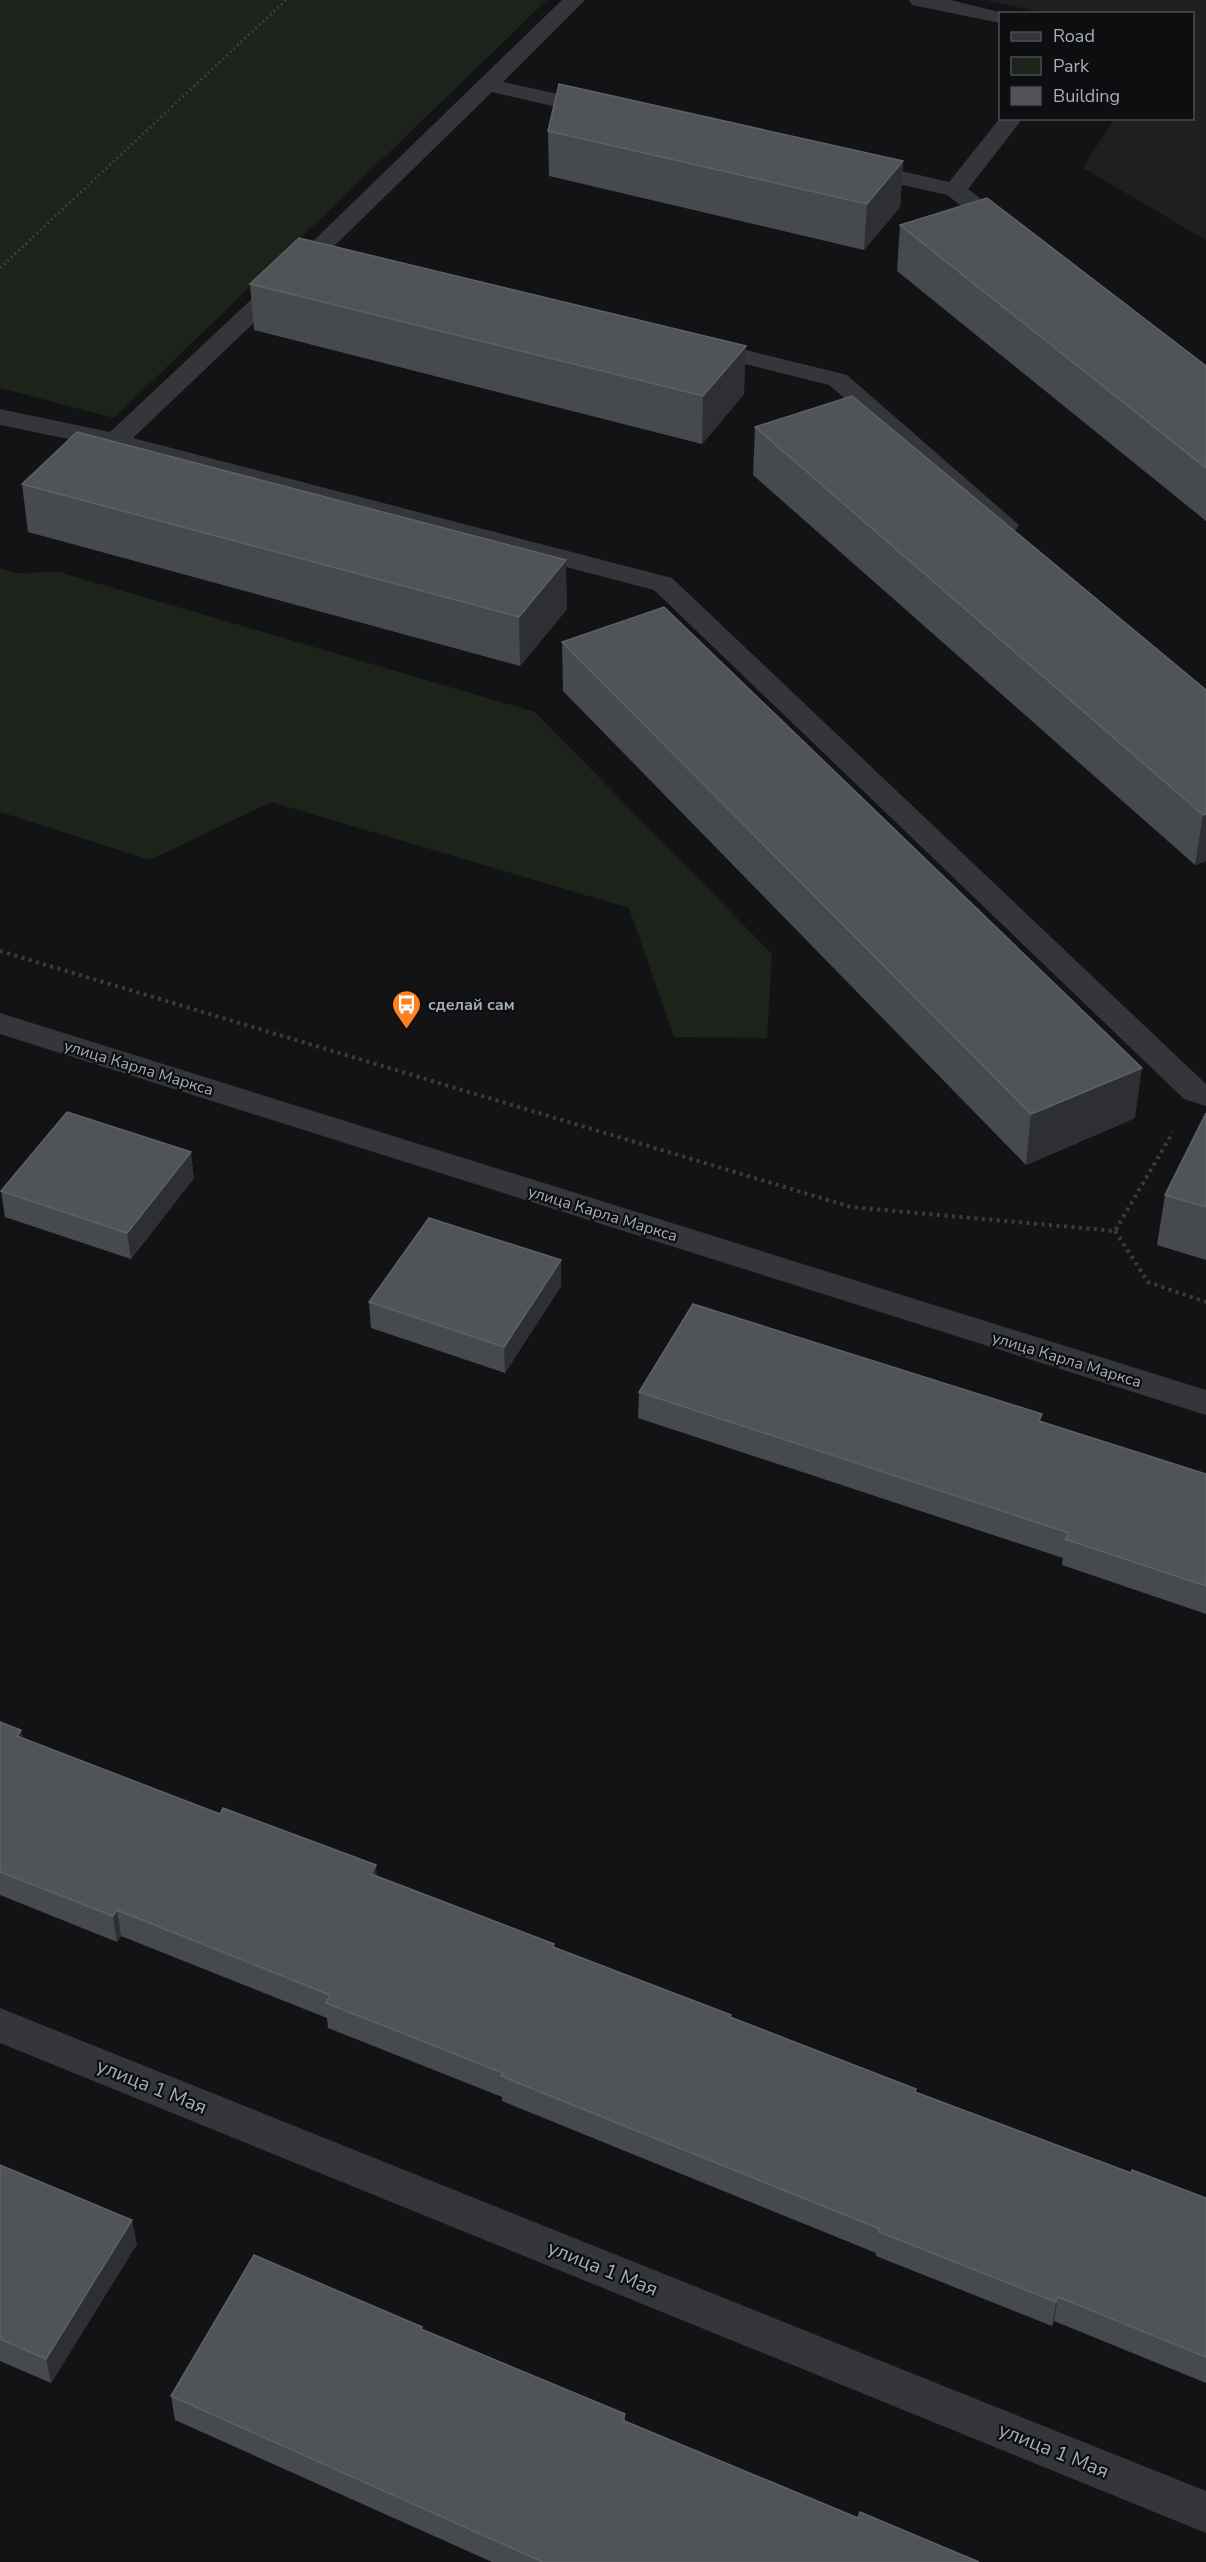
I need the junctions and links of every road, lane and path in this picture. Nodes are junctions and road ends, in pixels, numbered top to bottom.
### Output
1 (286, 0) edge
2 (574, 0) edge
3 (920, 0) edge
4 (999, 17) edge
5 (488, 84) junction
6 (616, 114) edge
7 (1010, 120) edge
8 (838, 164) edge
9 (954, 190) junction
10 (1029, 247) edge
11 (0, 268) edge
12 (675, 340) edge
13 (0, 417) edge
14 (116, 441) junction
15 (1027, 543) edge
16 (0, 951) edge
17 (0, 1023) edge
18 (1201, 1094) edge
19 (1115, 1231) junction
20 (1206, 1302) edge
21 (1206, 1403) edge
22 (0, 2025) edge
23 (1206, 2512) edge

1 - 11 path
2 - 5 street
3 - 4 street
5 - 6 street
5 - 14 street
7 - 9 street
8 - 9 street
9 - 10 street
12 - 15 street
13 - 14 street
14 - 18 street
16 - 19 path
17 - 21 street, улица Карла Маркса
18 - 19 path
19 - 20 path
22 - 23 street, улица 1 Мая

